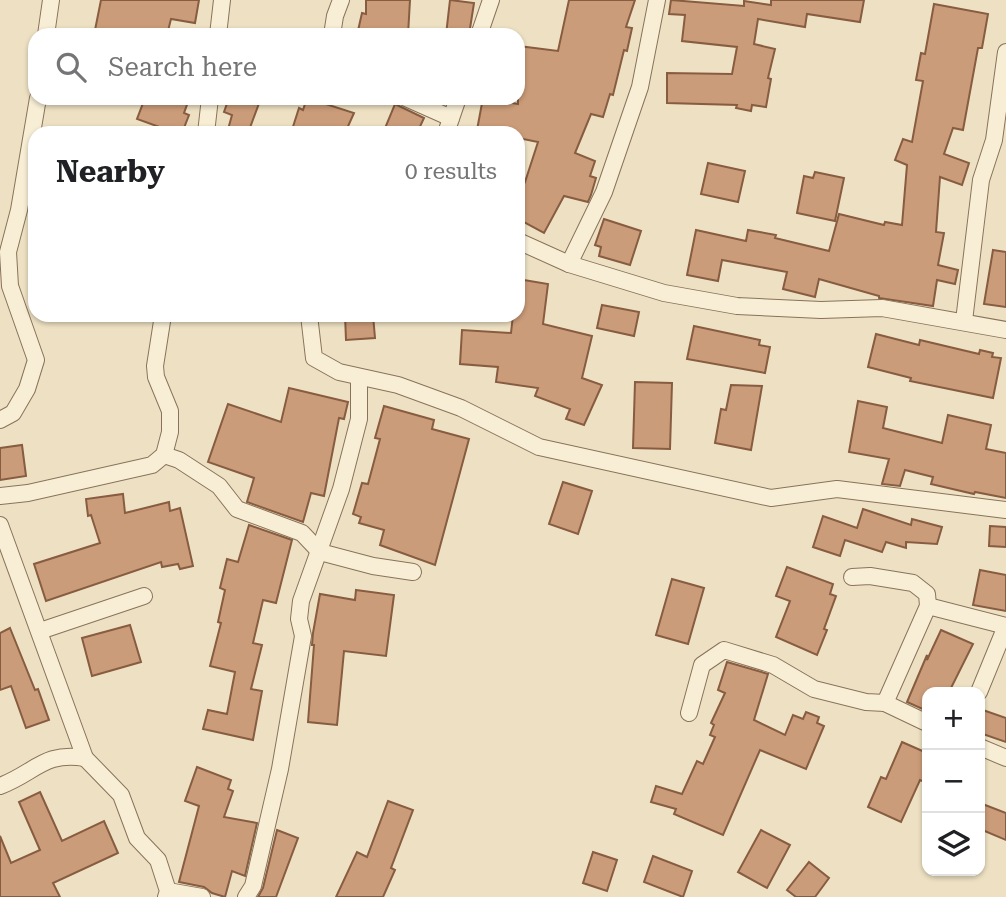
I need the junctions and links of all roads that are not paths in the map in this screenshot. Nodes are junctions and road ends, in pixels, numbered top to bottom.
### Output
1 (51, 0) edge
2 (222, 0) edge
3 (341, 0) edge
4 (491, 0) edge
5 (657, 0) edge
6 (47, 28) edge
7 (219, 28) edge
8 (333, 28) edge
9 (482, 28) edge
10 (1006, 52) edge
11 (37, 105) edge
12 (210, 105) edge
13 (417, 105) edge
14 (456, 105) edge
15 (449, 125) edge
16 (33, 126) edge
17 (207, 126) edge
18 (1000, 141) edge
19 (28, 157) edge
20 (525, 244) edge
21 (569, 264) junction
22 (964, 321) junction
23 (162, 322) edge
24 (310, 322) edge
25 (1006, 330) edge
26 (359, 377) junction
27 (0, 420) edge
28 (164, 455) junction
29 (0, 496) edge
30 (1006, 510) edge
31 (0, 525) edge
32 (320, 552) junction
33 (412, 572) dead end
34 (852, 577) dead end
35 (144, 596) dead end
36 (929, 606) junction
37 (1006, 626) edge
38 (40, 631) junction
39 (981, 687) edge
40 (885, 703) junction
41 (689, 713) dead end
42 (922, 721) edge
43 (985, 749) edge
44 (85, 758) junction
45 (1006, 758) edge
46 (0, 786) edge
47 (167, 894) edge
48 (202, 897) edge
49 (246, 897) edge

1 - 6 street
2 - 7 street
3 - 8 street
4 - 9 street
5 - 21 street
10 - 18 street
11 - 16 street
12 - 17 street
13 - 15 street
14 - 15 street
18 - 22 street
19 - 27 street
20 - 21 street
21 - 22 street
22 - 25 street
23 - 28 street
24 - 26 street
26 - 30 street
26 - 32 street
28 - 29 street
28 - 32 street
31 - 38 street
32 - 33 street
32 - 49 street
34 - 36 street
35 - 38 street
36 - 37 street
36 - 40 street
37 - 39 street
38 - 44 street
40 - 41 street
40 - 42 street
43 - 45 street
44 - 46 street
44 - 47 street
47 - 48 street

